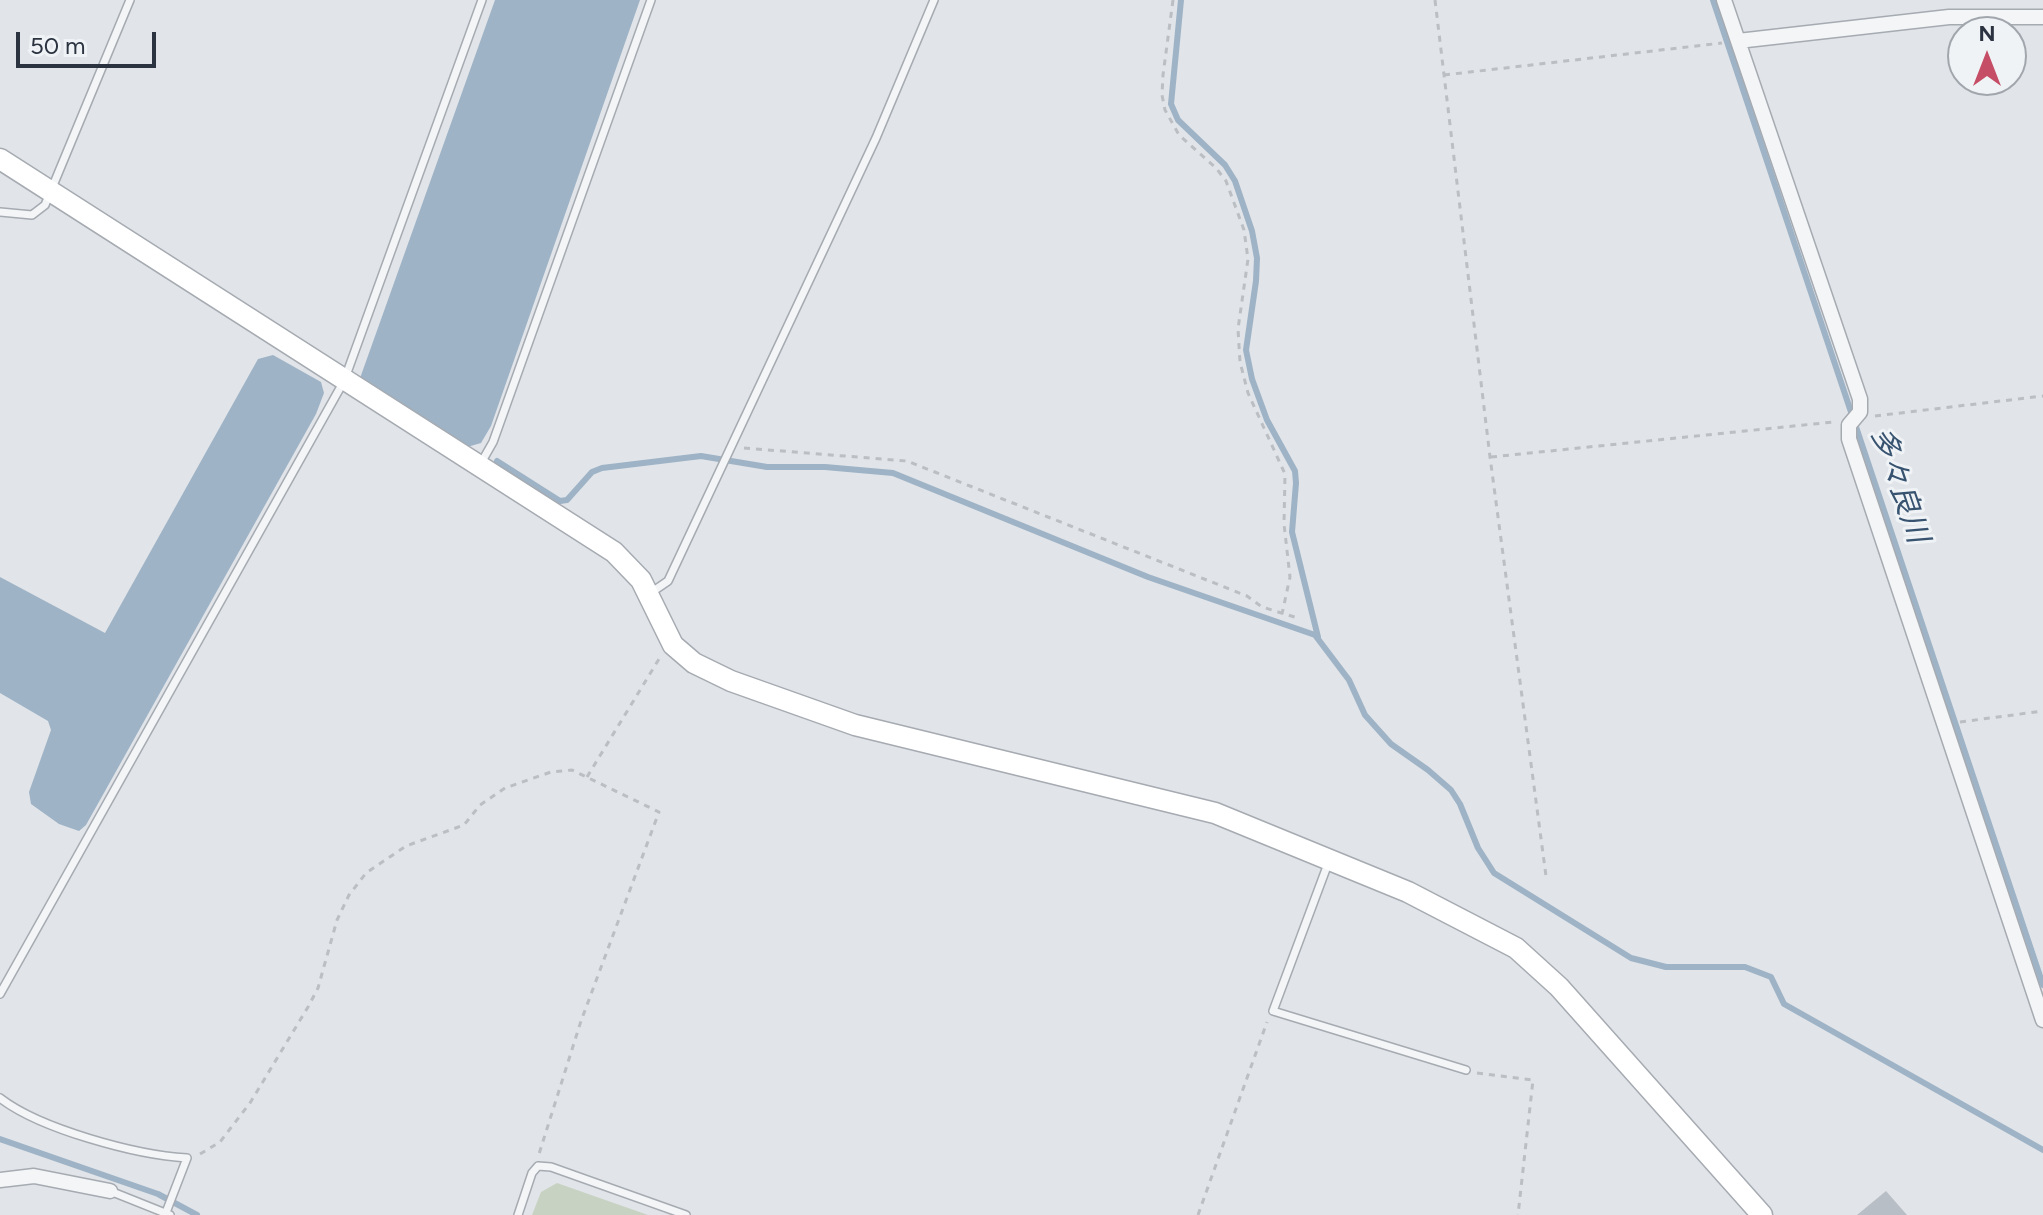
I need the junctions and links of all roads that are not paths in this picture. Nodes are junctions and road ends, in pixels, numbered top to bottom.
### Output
1 (130, 0) edge
2 (482, 0) edge
3 (651, 0) edge
4 (934, 0) edge
5 (1724, 0) edge
6 (2043, 17) edge
7 (1738, 41) junction
8 (0, 159) edge
9 (50, 190) junction
10 (0, 212) edge
11 (344, 381) junction
12 (479, 466) junction
13 (648, 595) junction
14 (1330, 859) junction
15 (0, 994) edge
16 (2043, 1020) edge
17 (1466, 1070) road end
18 (0, 1098) edge
19 (0, 1180) edge
20 (110, 1191) joint
21 (167, 1214) edge
22 (518, 1215) edge
23 (686, 1215) edge
24 (1762, 1215) edge

1 - 9 lane
2 - 11 lane
3 - 12 lane
4 - 13 lane
5 - 7 street
6 - 7 street
7 - 16 street
8 - 9 street
9 - 10 lane
9 - 11 street
11 - 12 street
11 - 15 lane
12 - 13 street
13 - 14 street
14 - 17 lane
14 - 24 street
18 - 21 lane
19 - 20 street
20 - 21 lane
22 - 23 lane

